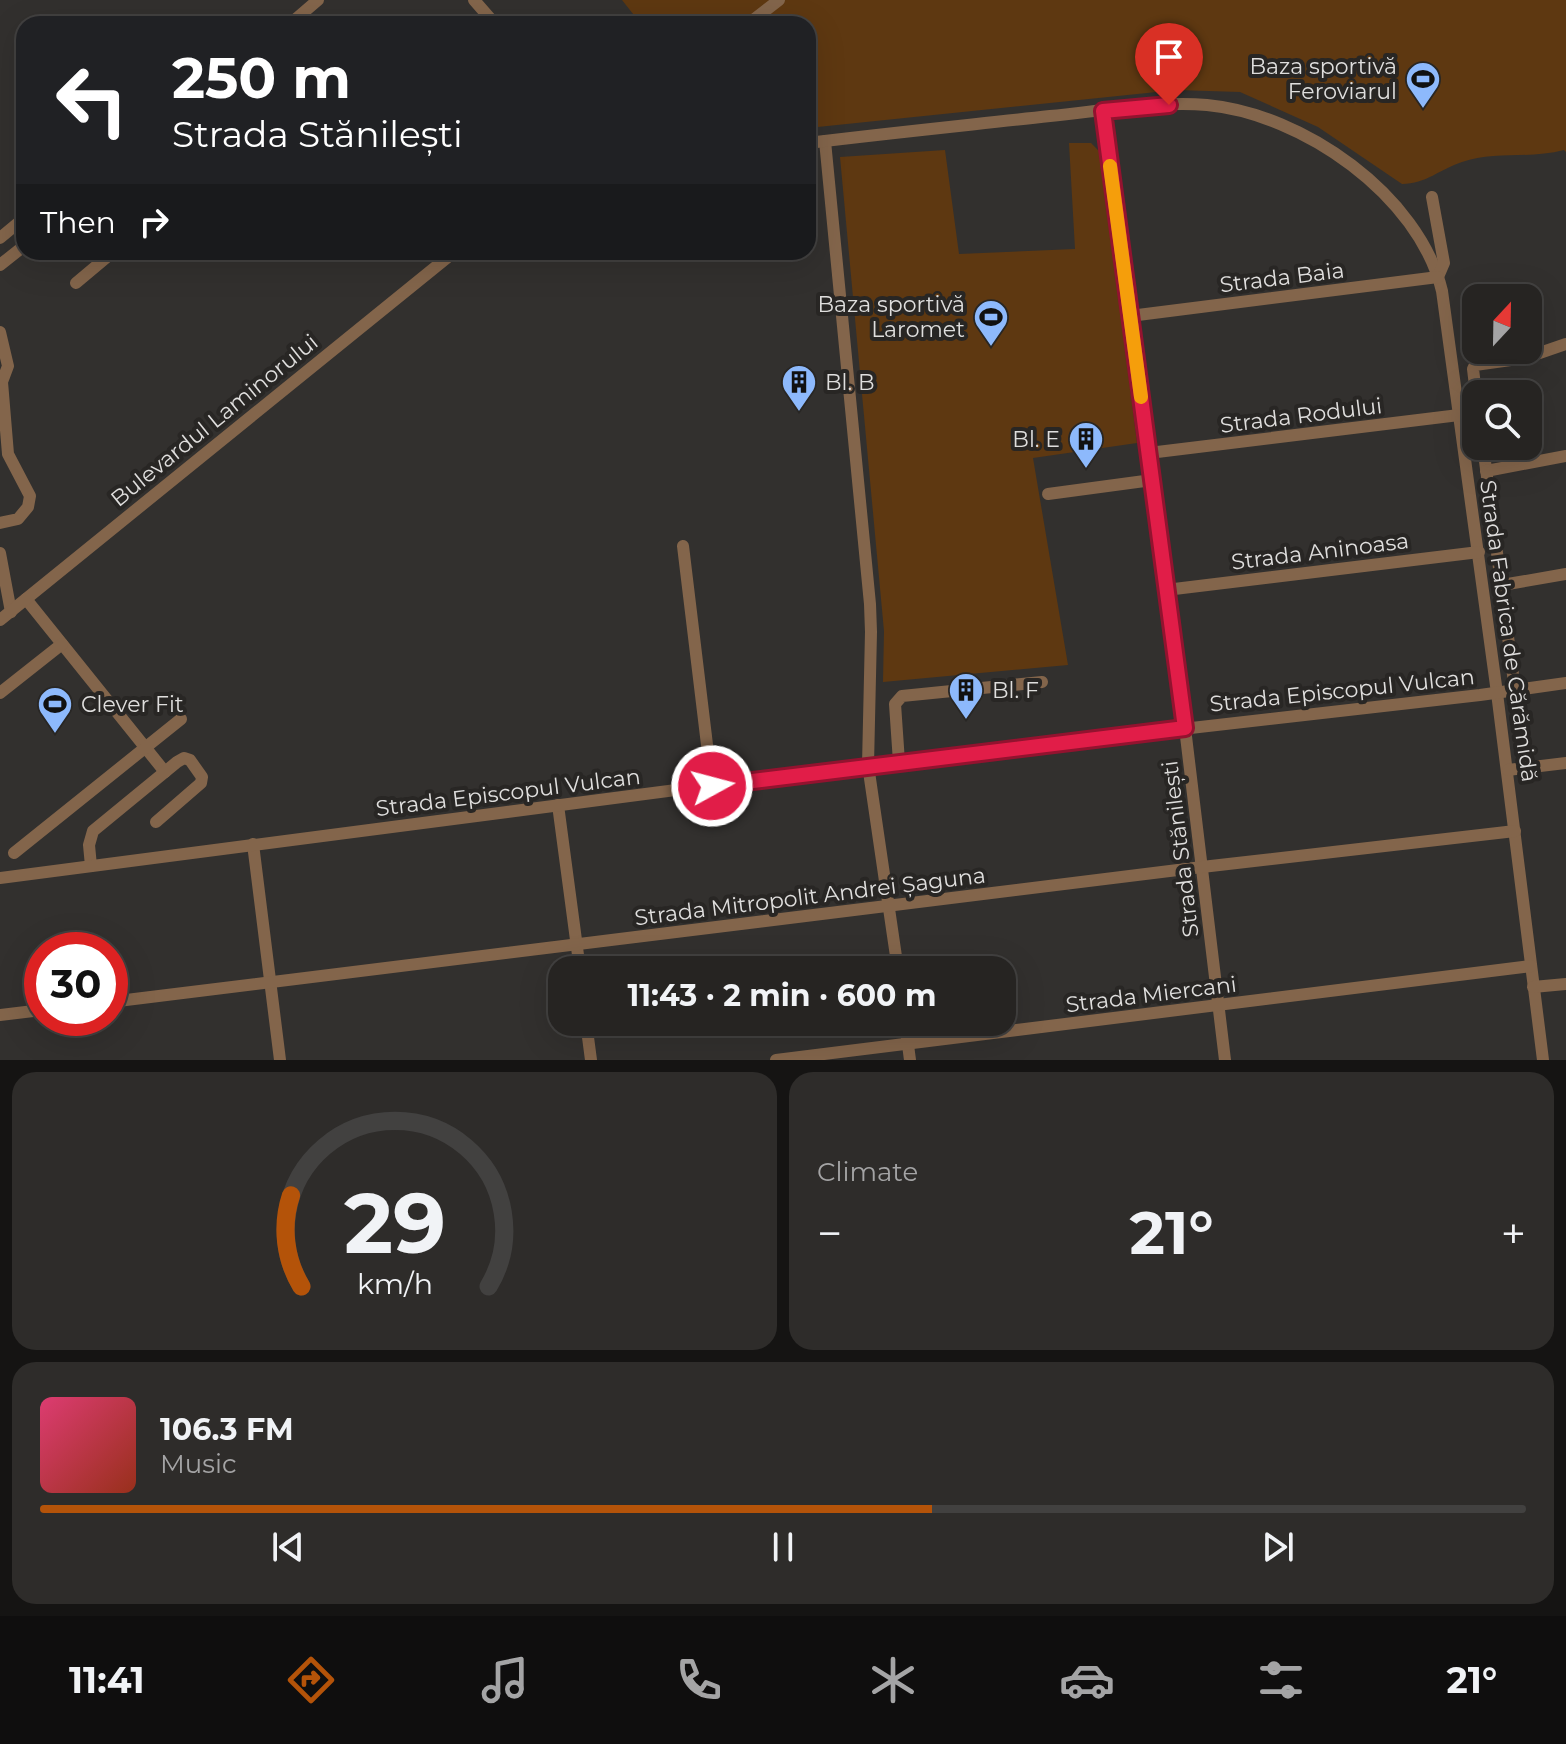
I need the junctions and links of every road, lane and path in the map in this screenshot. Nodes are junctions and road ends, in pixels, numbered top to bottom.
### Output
1 (318, 0) edge
2 (474, 0) edge
3 (779, 0) edge
4 (299, 16) edge
5 (488, 16) edge
6 (758, 16) edge
7 (1103, 111) junction
8 (825, 141) junction
9 (816, 142) edge
10 (1432, 197) dead end
11 (16, 225) edge
12 (0, 238) edge
13 (16, 252) edge
14 (103, 260) edge
15 (444, 260) edge
16 (0, 265) edge
17 (1438, 277) junction
18 (76, 283) dead end
19 (1130, 316) junction
20 (0, 332) edge
21 (1566, 344) edge
22 (1474, 380) edge
23 (1459, 415) junction
24 (1149, 453) junction
25 (1566, 456) edge
26 (1485, 460) edge
27 (1486, 471) junction
28 (1152, 480) junction
29 (1048, 494) dead end
30 (0, 523) edge
31 (683, 546) dead end
32 (1479, 552) junction
33 (0, 553) edge
34 (1566, 574) edge
35 (1502, 585) junction
36 (1166, 590) junction
37 (26, 599) junction
38 (5, 616) edge
39 (62, 644) junction
40 (1042, 682) dead end
41 (1566, 683) edge
42 (1515, 690) junction
43 (0, 693) edge
44 (1497, 693) junction
45 (181, 719) dead end
46 (1185, 728) junction
47 (146, 748) junction
48 (899, 762) junction
49 (1566, 763) edge
50 (868, 765) junction
51 (1508, 770) junction
52 (165, 772) junction
53 (712, 786) junction
54 (558, 805) junction
55 (156, 822) dead end
56 (1515, 831) junction
57 (253, 844) junction
58 (14, 853) dead end
59 (91, 866) junction
60 (1202, 867) junction
61 (0, 878) edge
62 (889, 907) junction
63 (577, 945) junction
64 (578, 956) edge
65 (896, 956) edge
66 (1531, 966) junction
67 (270, 983) junction
68 (1566, 984) edge
69 (1533, 987) junction
70 (128, 1000) edge
71 (1219, 1006) junction
72 (24, 1012) edge
73 (0, 1015) edge
74 (588, 1036) edge
75 (907, 1036) edge
76 (908, 1044) junction
77 (280, 1060) edge
78 (591, 1060) edge
79 (776, 1060) edge
80 (910, 1060) edge
81 (1225, 1060) edge
82 (1543, 1060) edge

1 - 4 street
2 - 5 street
3 - 6 street
7 - 8 street
7 - 17 street, Strada Fabrica de Cărămidă
7 - 19 street, Strada Stănilești
8 - 9 street
8 - 50 street
10 - 17 street
11 - 12 street
13 - 16 street
14 - 18 street
15 - 37 street, Bulevardul Laminorului
17 - 19 street, Strada Baia
17 - 23 street, Strada Fabrica de Cărămidă
19 - 24 street, Strada Stănilești
20 - 30 street
21 - 22 street
23 - 24 street, Strada Rodului
23 - 32 street, Strada Fabrica de Cărămidă
24 - 28 street, Strada Stănilești
25 - 27 street
26 - 27 street, Strada Fabrica de Cărămidă
27 - 35 street, Strada Fabrica de Cărămidă
28 - 29 street
28 - 36 street, Strada Stănilești
31 - 53 street
32 - 36 street, Strada Aninoasa
32 - 44 street, Strada Fabrica de Cărămidă
33 - 38 street
34 - 35 street
35 - 42 street, Strada Fabrica de Cărămidă
36 - 46 street, Strada Stănilești
37 - 38 street, Bulevardul Laminorului
37 - 39 street
39 - 43 street
39 - 47 street
40 - 48 street
41 - 42 street, Strada Episcopul Vulcan
42 - 44 street, Strada Episcopul Vulcan
44 - 46 street, Strada Episcopul Vulcan
44 - 51 street, Strada Fabrica de Cărămidă
45 - 47 street
46 - 48 street, Strada Episcopul Vulcan
46 - 60 street, Strada Stănilești
47 - 52 street
47 - 58 street
48 - 50 street, Strada Episcopul Vulcan
49 - 51 street
50 - 53 street, Strada Episcopul Vulcan
50 - 62 street
51 - 56 street, Strada Fabrica de Cărămidă
52 - 55 street
52 - 59 street
53 - 54 street, Strada Episcopul Vulcan
54 - 57 street, Strada Episcopul Vulcan
54 - 63 street
56 - 60 street, Strada Mitropolit Andrei Șaguna
56 - 66 street, Strada Fabrica de Cărămidă
57 - 59 street, Strada Episcopul Vulcan
57 - 67 street
59 - 61 street, Strada Episcopul Vulcan
60 - 62 street, Strada Mitropolit Andrei Șaguna
60 - 71 street, Strada Stănilești
62 - 63 street, Strada Mitropolit Andrei Șaguna
62 - 65 street
63 - 64 street
63 - 67 street, Strada Mitropolit Andrei Șaguna
66 - 69 street, Strada Fabrica de Cărămidă
66 - 71 street, Strada Miercani
67 - 70 street, Strada Mitropolit Andrei Șaguna
67 - 77 street
68 - 69 street
69 - 82 street, Strada Fabrica de Cărămidă
71 - 76 street, Strada Miercani
71 - 81 street, Strada Stănilești
72 - 73 street
74 - 78 street
75 - 76 street
76 - 79 street, Strada Miercani
76 - 80 street

